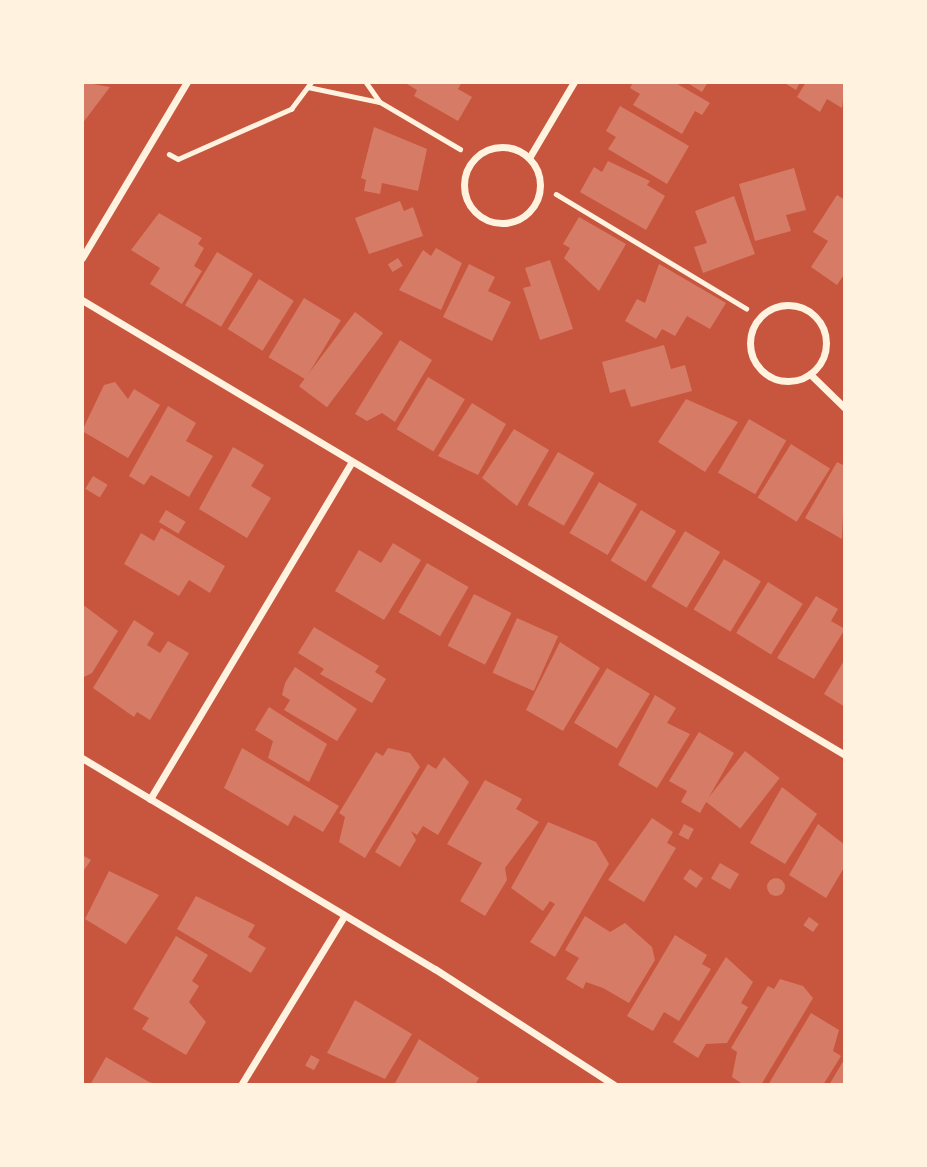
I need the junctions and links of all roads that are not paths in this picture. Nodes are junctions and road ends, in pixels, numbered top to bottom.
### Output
1 (187, 82) edge
2 (574, 82) edge
3 (529, 158) junction
4 (82, 258) edge
5 (82, 300) edge
6 (810, 374) junction
7 (845, 408) edge
8 (352, 462) junction
9 (845, 755) edge
10 (82, 758) edge
11 (150, 799) junction
12 (344, 916) junction
13 (241, 1085) edge
14 (614, 1085) edge

1 - 4 street
2 - 3 street
3 - 3 street
5 - 8 street
6 - 6 street
6 - 7 street
8 - 9 street
8 - 11 street
10 - 11 street
11 - 12 street
12 - 13 street
12 - 14 street

